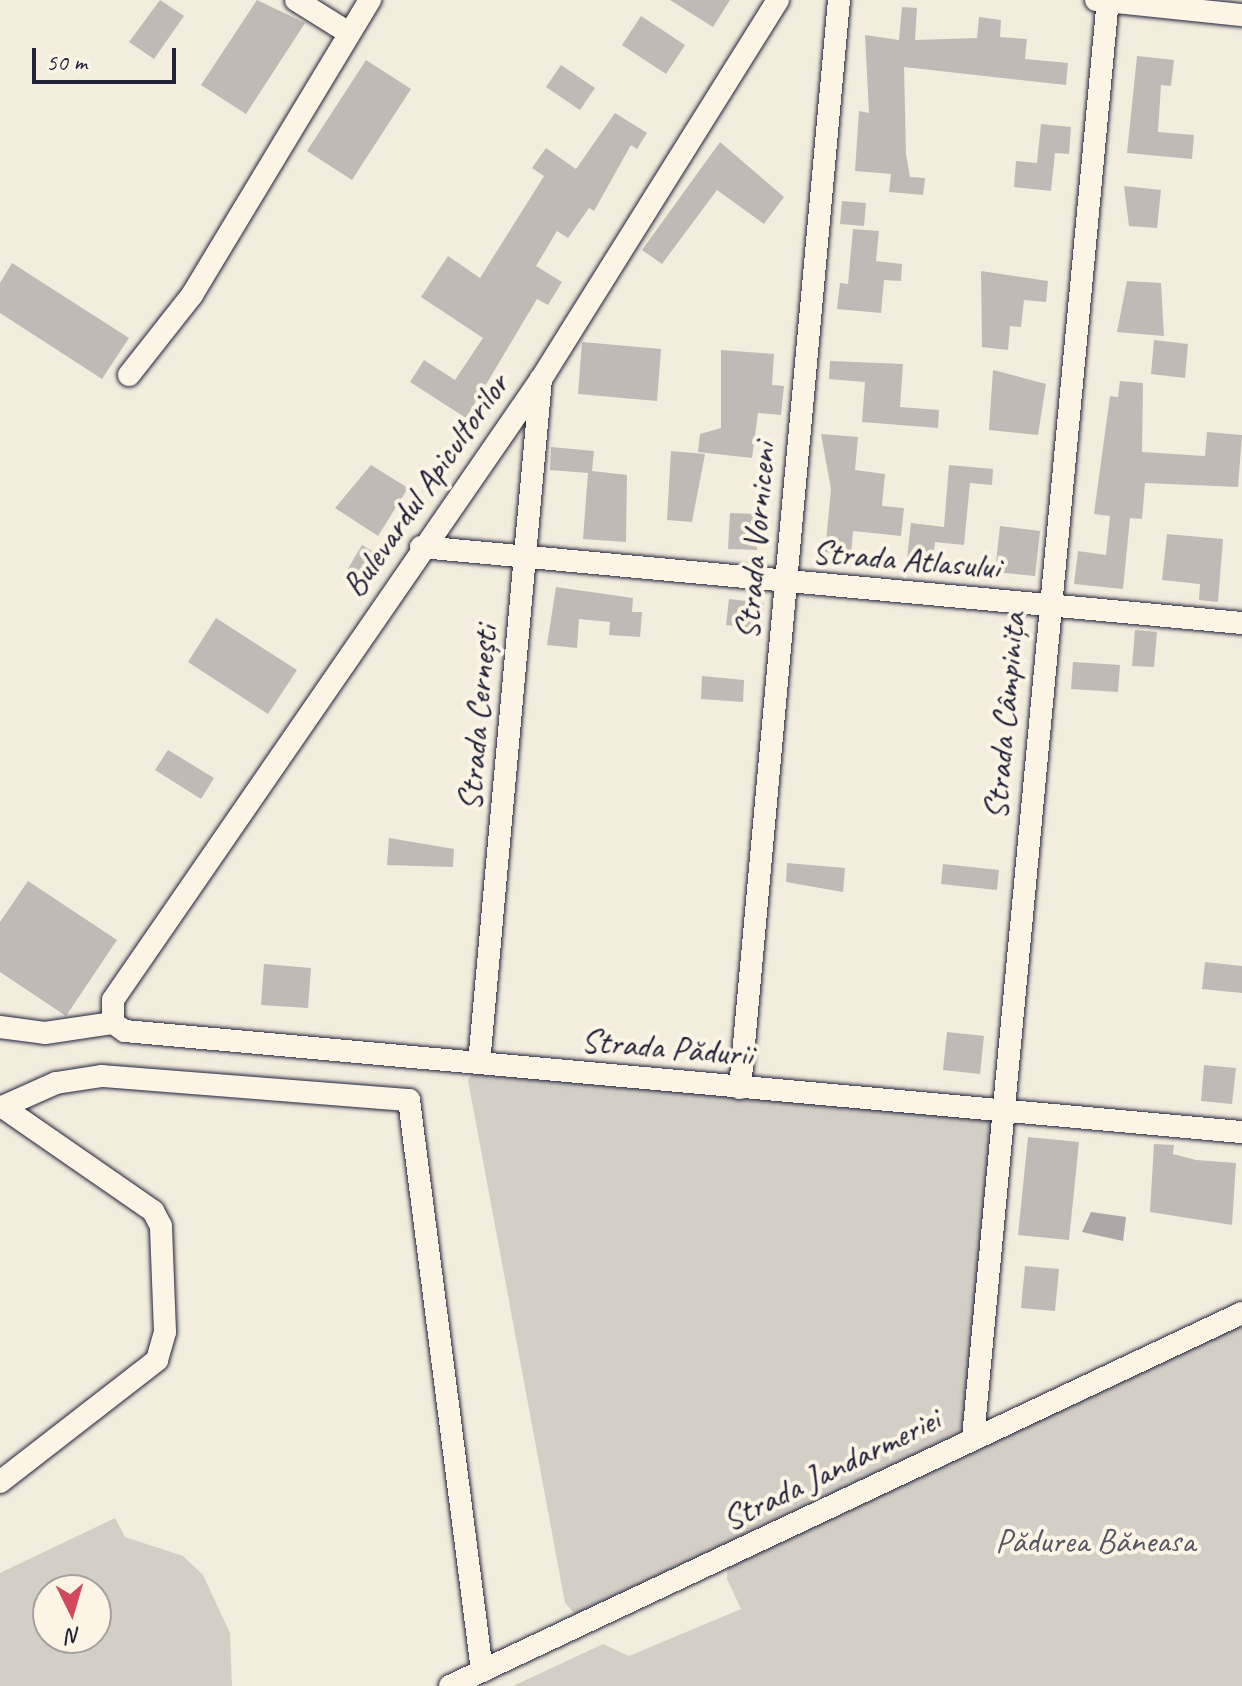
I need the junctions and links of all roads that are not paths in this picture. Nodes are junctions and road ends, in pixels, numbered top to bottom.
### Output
1 (296, 0) edge
2 (370, 0) edge
3 (778, 0) edge
4 (839, 0) edge
5 (1103, 0) edge
6 (1242, 15) edge
7 (349, 33) junction
8 (129, 375) dead end
9 (541, 379) junction
10 (421, 547) junction
11 (526, 557) junction
12 (786, 582) junction
13 (1049, 606) junction
14 (1242, 623) edge
15 (113, 1023) junction
16 (0, 1027) edge
17 (479, 1063) junction
18 (740, 1088) junction
19 (2, 1108) edge
20 (1003, 1111) junction
21 (1242, 1132) edge
22 (1242, 1313) edge
23 (973, 1438) junction
24 (0, 1482) edge
25 (482, 1671) junction
26 (450, 1686) edge

1 - 7 street
2 - 7 street
3 - 9 street, Bulevardul Apicultorilor
4 - 12 street, Strada Vorniceni
5 - 6 street
5 - 13 street, Strada Câmpinița
7 - 8 street
9 - 10 street, Bulevardul Apicultorilor
9 - 11 street, Strada Cernești
10 - 11 street, Strada Atlasului
10 - 15 street, Bulevardul Apicultorilor
11 - 12 street, Strada Atlasului
11 - 17 street, Strada Cernești
12 - 13 street, Strada Atlasului
12 - 18 street, Strada Vorniceni
13 - 14 street, Strada Atlasului
13 - 20 street, Strada Câmpinița
15 - 16 street
15 - 17 street, Strada Pădurii
17 - 18 street, Strada Pădurii
18 - 20 street, Strada Pădurii
19 - 24 street
19 - 25 street
20 - 21 street, Strada Pădurii
20 - 23 street, Strada Câmpinița
22 - 23 street, Strada Jandarmeriei
23 - 25 street, Strada Jandarmeriei
25 - 26 street, Strada Jandarmeriei

